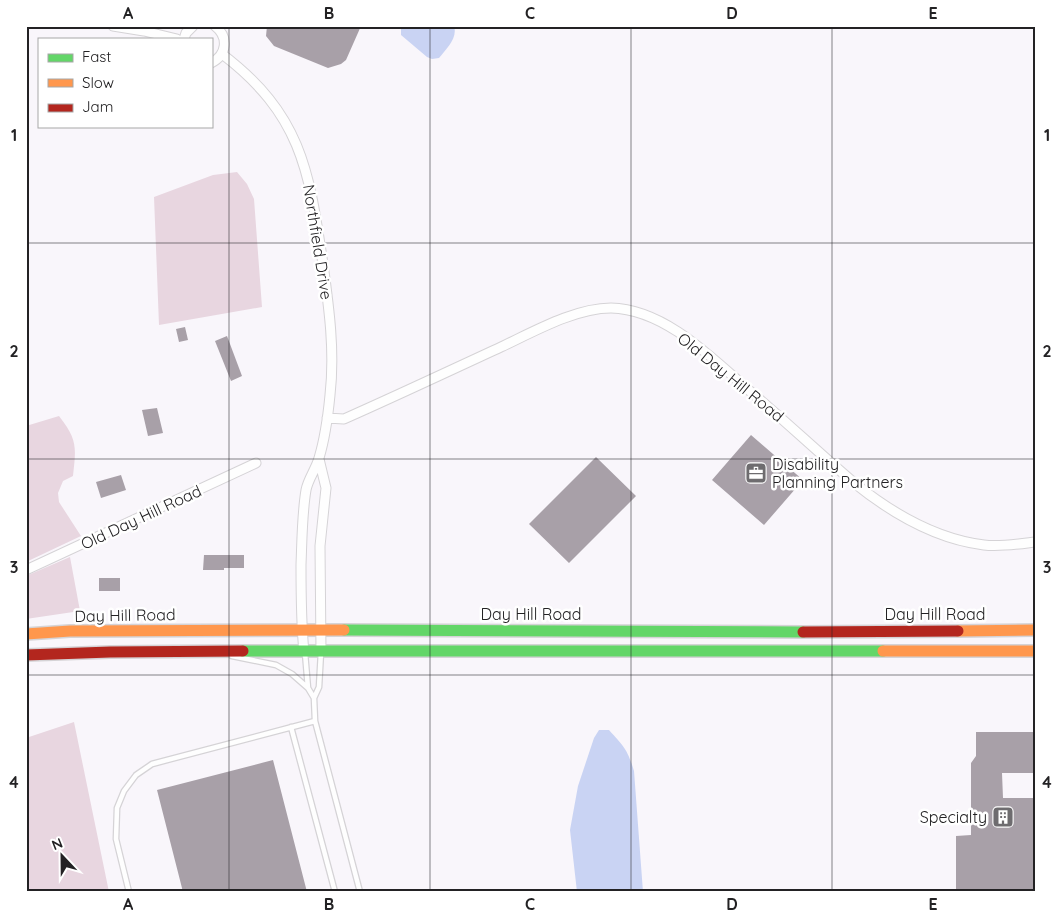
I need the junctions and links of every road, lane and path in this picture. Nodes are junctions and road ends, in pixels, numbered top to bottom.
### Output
1 (113, 26) edge
2 (215, 26) edge
3 (173, 38) edge
4 (222, 54) junction
5 (212, 62) edge
6 (327, 418) junction
7 (319, 459) junction
8 (256, 463) dead end
9 (1035, 542) edge
10 (26, 570) edge
11 (302, 630) junction
12 (321, 630) junction
13 (861, 630) junction
14 (1035, 630) edge
15 (673, 631) junction
16 (26, 634) edge
17 (212, 651) junction
18 (674, 651) junction
19 (859, 651) junction
20 (1035, 651) edge
21 (304, 652) junction
22 (321, 652) junction
23 (26, 655) edge
24 (308, 688) junction
25 (314, 698) junction
26 (315, 721) junction
27 (291, 728) junction
28 (130, 892) edge
29 (335, 892) edge
30 (360, 892) edge

1 - 3 street
2 - 4 street
4 - 5 street
4 - 6 street, Northfield Drive
6 - 7 street, Northfield Drive
6 - 9 street, Old Day Hill Road
7 - 11 street, Northfield Drive
7 - 12 street, Northfield Drive
8 - 10 street, Old Day Hill Road
11 - 12 main road, Day Hill Road
11 - 16 main road, Day Hill Road
11 - 21 street, Northfield Drive
12 - 15 main road, Day Hill Road
12 - 22 street, Northfield Drive
13 - 14 main road, Day Hill Road
13 - 15 main road, Day Hill Road
13 - 19 main road
15 - 18 main road
17 - 21 main road
17 - 23 main road
17 - 24 lane
18 - 19 main road
18 - 22 main road
19 - 20 main road
21 - 22 main road
21 - 24 lane
22 - 25 lane
24 - 25 lane
25 - 26 lane
26 - 27 lane
26 - 30 lane
27 - 28 lane
27 - 29 lane

